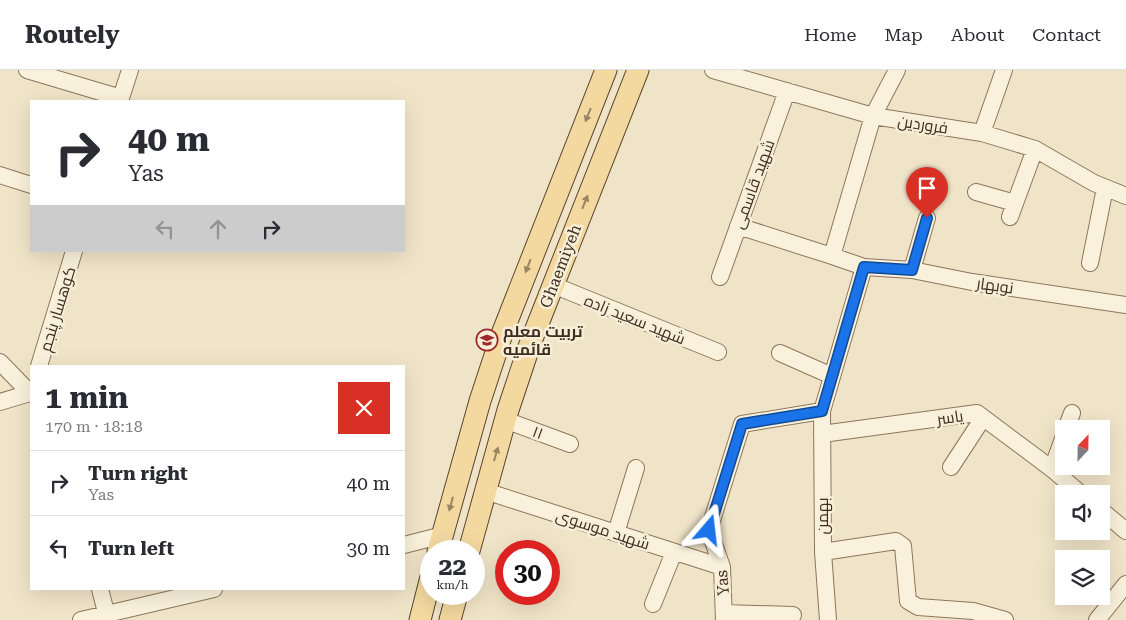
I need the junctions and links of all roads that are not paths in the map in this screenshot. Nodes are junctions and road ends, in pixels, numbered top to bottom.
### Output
1 (27, 70) edge
2 (130, 70) edge
3 (606, 70) edge
4 (638, 70) edge
5 (713, 70) edge
6 (896, 70) edge
7 (1004, 70) edge
8 (787, 91) junction
9 (121, 100) edge
10 (873, 116) junction
11 (982, 133) junction
12 (1035, 149) junction
13 (0, 175) edge
14 (30, 184) edge
15 (1105, 188) junction
16 (976, 192) dead end
17 (1126, 196) edge
18 (927, 218) dead end
19 (738, 226) junction
20 (74, 252) edge
21 (832, 256) junction
22 (1090, 263) dead end
23 (864, 267) junction
24 (912, 270) junction
25 (720, 277) dead end
26 (553, 285) junction
27 (1126, 304) edge
28 (718, 352) dead end
29 (780, 353) dead end
30 (0, 362) edge
31 (39, 365) edge
32 (832, 376) junction
33 (30, 392) edge
34 (30, 393) edge
35 (0, 402) edge
36 (822, 411) junction
37 (1072, 413) dead end
38 (983, 418) junction
39 (505, 420) junction
40 (1069, 420) edge
41 (822, 434) junction
42 (570, 444) dead end
43 (1055, 461) edge
44 (951, 467) dead end
45 (636, 468) dead end
46 (1052, 469) junction
47 (1071, 485) edge
48 (485, 491) junction
49 (1110, 518) edge
50 (1126, 531) edge
51 (616, 533) junction
52 (441, 540) edge
53 (472, 540) edge
54 (405, 544) edge
55 (420, 544) edge
56 (674, 552) junction
57 (823, 552) junction
58 (722, 567) junction
59 (1126, 584) edge
60 (100, 590) edge
61 (210, 590) edge
62 (653, 604) dead end
63 (424, 605) edge
64 (454, 605) edge
65 (793, 615) dead end
66 (108, 617) edge
67 (724, 617) edge
68 (82, 620) edge
69 (420, 620) edge
70 (450, 620) edge
71 (828, 620) edge
72 (1005, 620) edge
73 (1097, 620) edge

1 - 9 street
2 - 9 street
3 -> 52 main road, Ghaemiyeh
26 -> 4 main road, Ghaemiyeh
5 - 8 street, فروردین
6 - 10 street
7 - 11 street
8 - 10 street, فروردین
8 - 19 street, شهید قاسمی
10 - 11 street, فروردین
10 - 21 street
11 - 12 street, فروردین
12 - 15 street, فروردین
12 - 16 street
13 - 14 street
15 - 17 street, فروردین
15 - 22 street
18 - 24 street
19 - 21 street, نوبهار
19 - 25 street, شهید قاسمی
20 - 31 street, کوهسار پنجم
21 - 23 street, نوبهار
23 - 24 street, نوبهار
23 - 32 street, بهمن
24 - 27 street, نوبهار
26 - 28 street, شهید سعید زاده
26 - 39 main road, Ghaemiyeh
29 - 32 street
30 - 33 street
32 - 36 street, بهمن
34 - 35 street
36 - 41 street, بهمن
36 - 58 street, Yas
37 - 40 street
38 - 41 street, یاسر
38 - 44 street
38 - 46 street, یاسر
39 - 42 street, ۱۱
48 -> 39 main road, Ghaemiyeh
41 - 57 street, بهمن
43 - 46 street
45 - 51 street
46 - 47 street, یاسر
48 - 51 street, شهید موسوی
48 - 53 main road, Ghaemiyeh
49 - 50 street
51 - 56 street, شهید موسوی
54 - 55 street
56 - 58 street, شهید موسوی
56 - 62 street
57 - 71 street, بهمن
57 - 72 street
58 - 67 street, Yas
59 - 73 street
60 - 66 street
61 - 66 street
63 - 69 main road
64 - 70 main road
65 - 67 street
66 - 68 street

